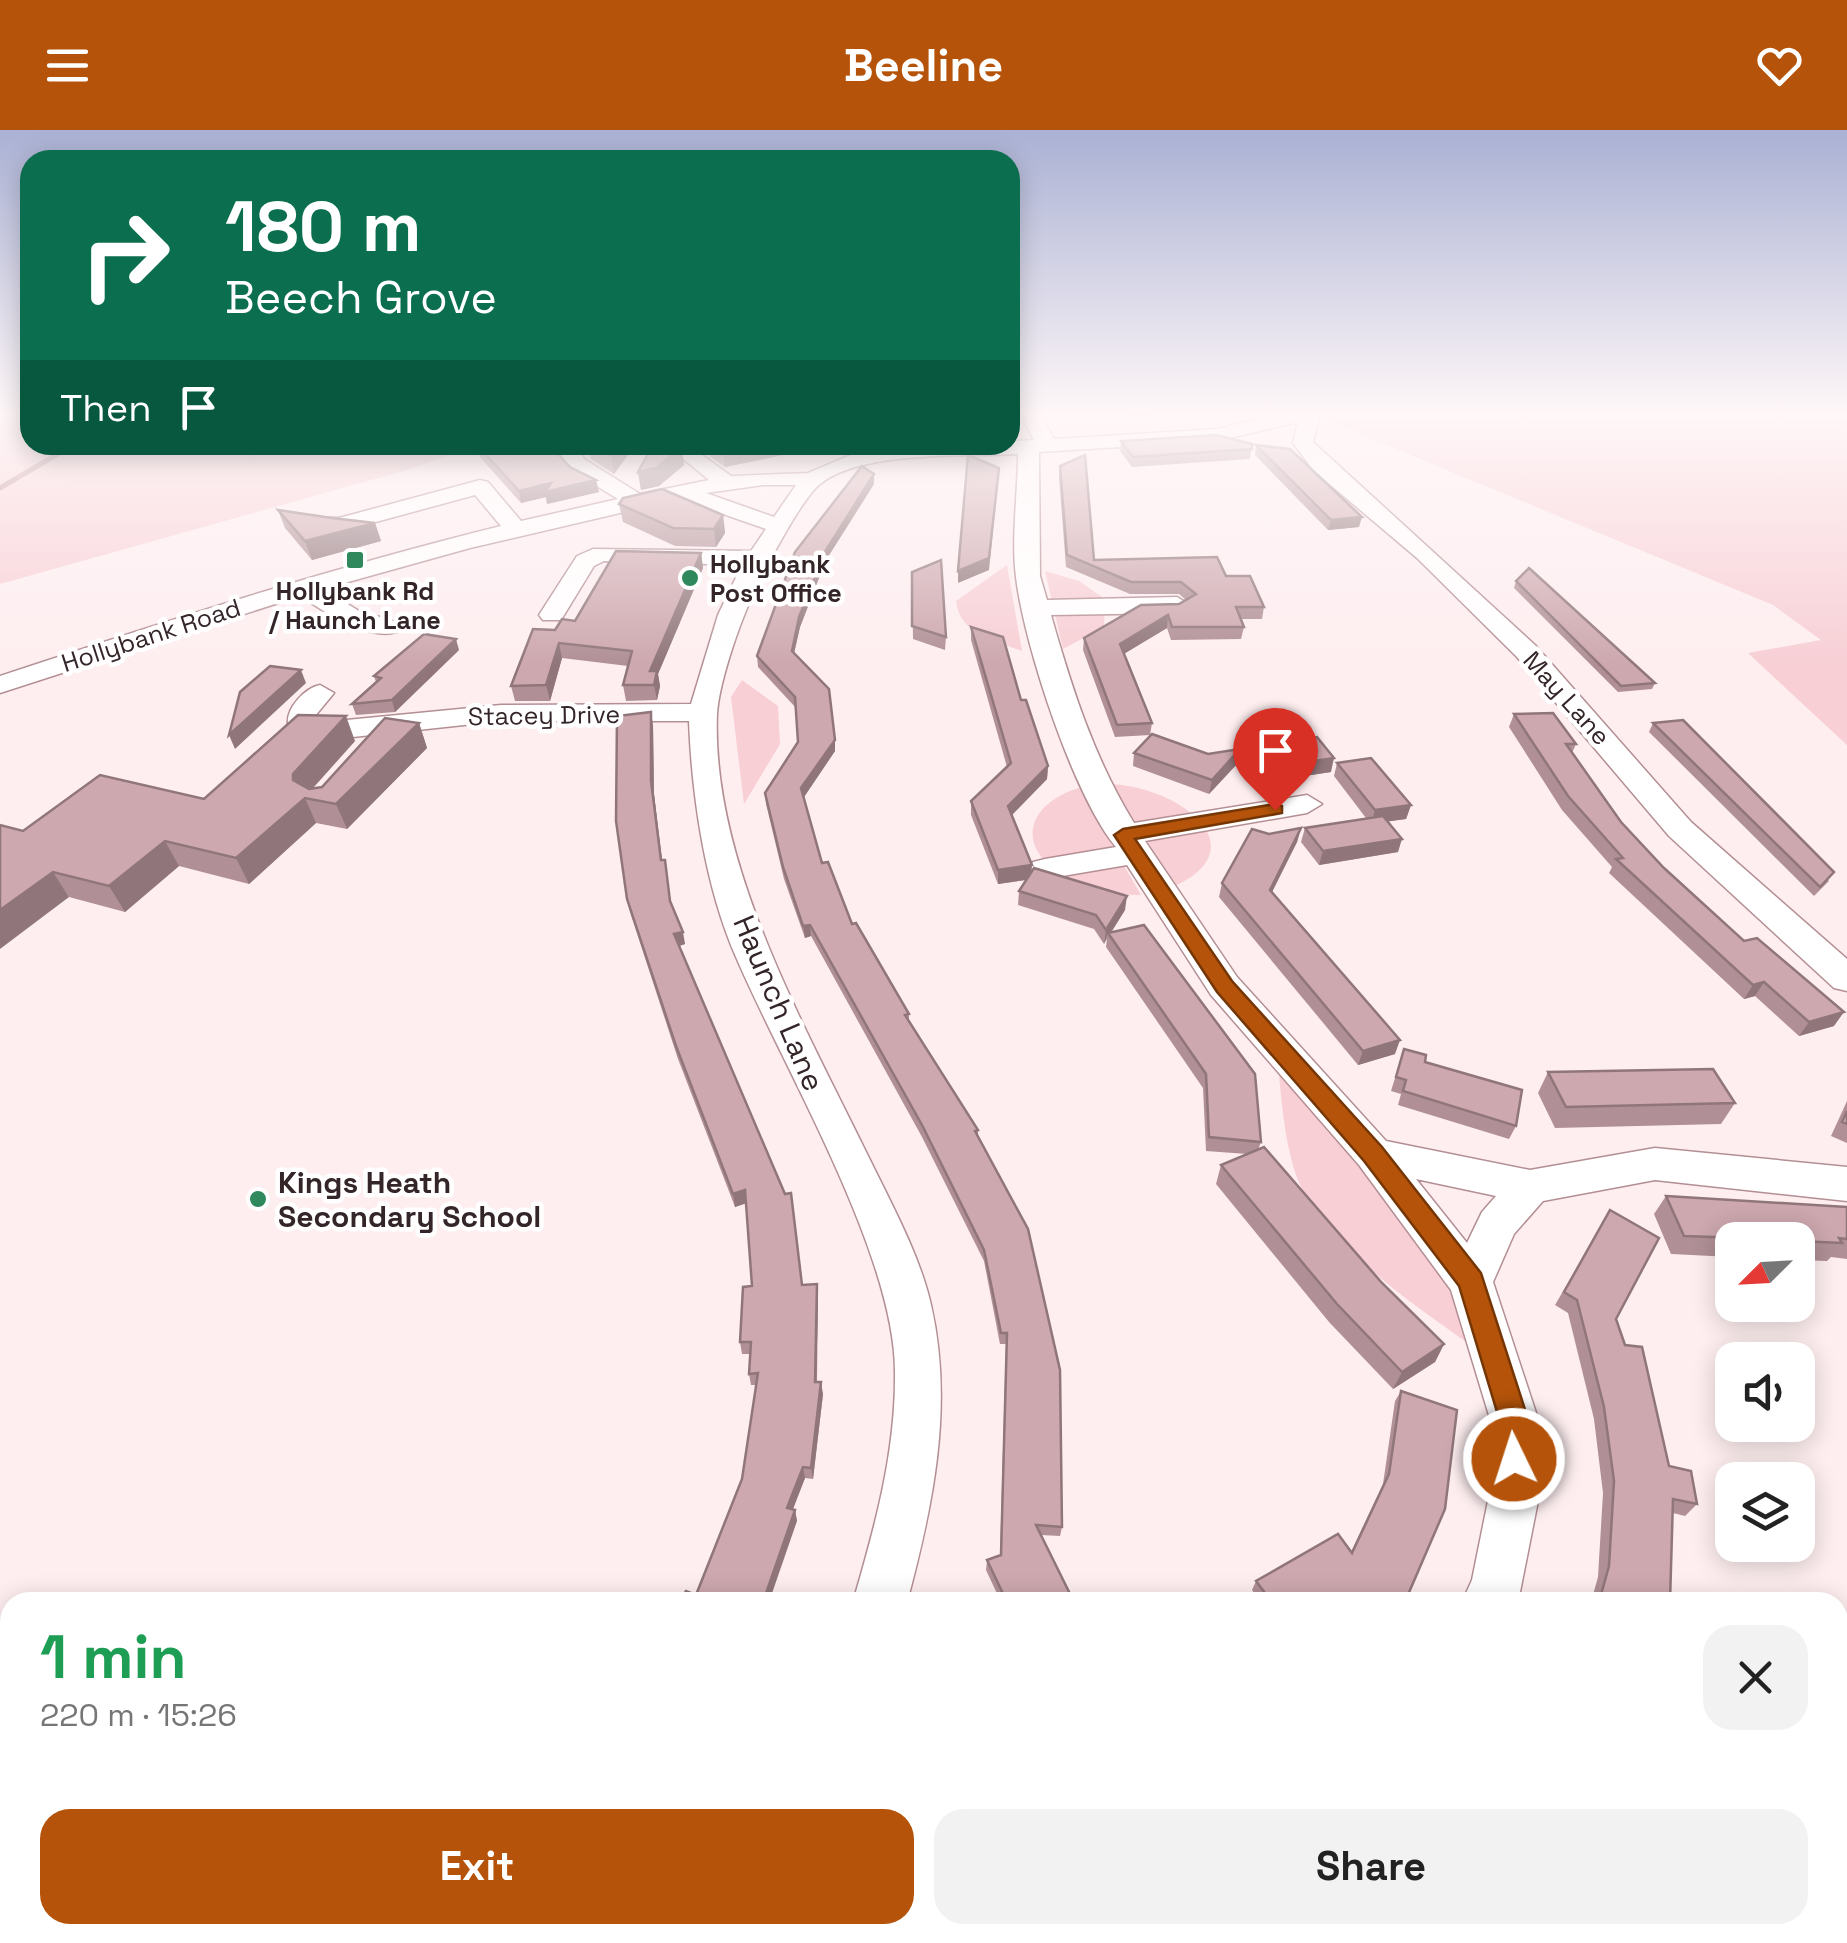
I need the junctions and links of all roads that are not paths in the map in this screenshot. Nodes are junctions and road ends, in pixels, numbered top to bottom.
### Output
1 (451, 496) edge
2 (487, 496) edge
3 (626, 496) edge
4 (667, 496) edge
5 (694, 496) edge
6 (801, 496) edge
7 (1032, 496) edge
8 (1359, 496) edge
9 (636, 502) junction
10 (509, 519) junction
11 (295, 520) edge
12 (780, 527) junction
13 (382, 536) dead end
14 (758, 558) junction
15 (302, 587) junction
16 (1177, 604) edge
17 (1036, 608) junction
18 (552, 615) dead end
19 (388, 627) dead end
20 (0, 685) edge
21 (320, 693) dead end
22 (703, 712) junction
23 (1307, 804) dead end
24 (1129, 844) junction
25 (1045, 870) edge
26 (1847, 980) edge
27 (1373, 1154) junction
28 (1847, 1184) edge
29 (1530, 1187) junction
30 (1471, 1282) junction
31 (883, 1592) edge
32 (1495, 1592) edge

1 - 11 street
2 - 10 street
3 - 9 street
4 - 9 street, Hollybank Road
5 - 12 street
6 - 12 street, Haunch Lane
7 - 17 street
8 - 26 street, May Lane
9 - 10 street, Hollybank Road
10 - 13 street
10 - 15 street, Hollybank Road
12 - 14 street, Haunch Lane
14 - 18 street
14 - 22 street, Haunch Lane
15 - 19 street
15 - 20 street, Hollybank Road
16 - 17 street
17 - 24 street
21 - 22 street, Stacey Drive
22 - 31 street, Haunch Lane
23 - 24 street
24 - 25 street
24 - 27 street
27 - 29 street
27 - 30 street
28 - 29 street
29 - 30 street
30 - 32 street

